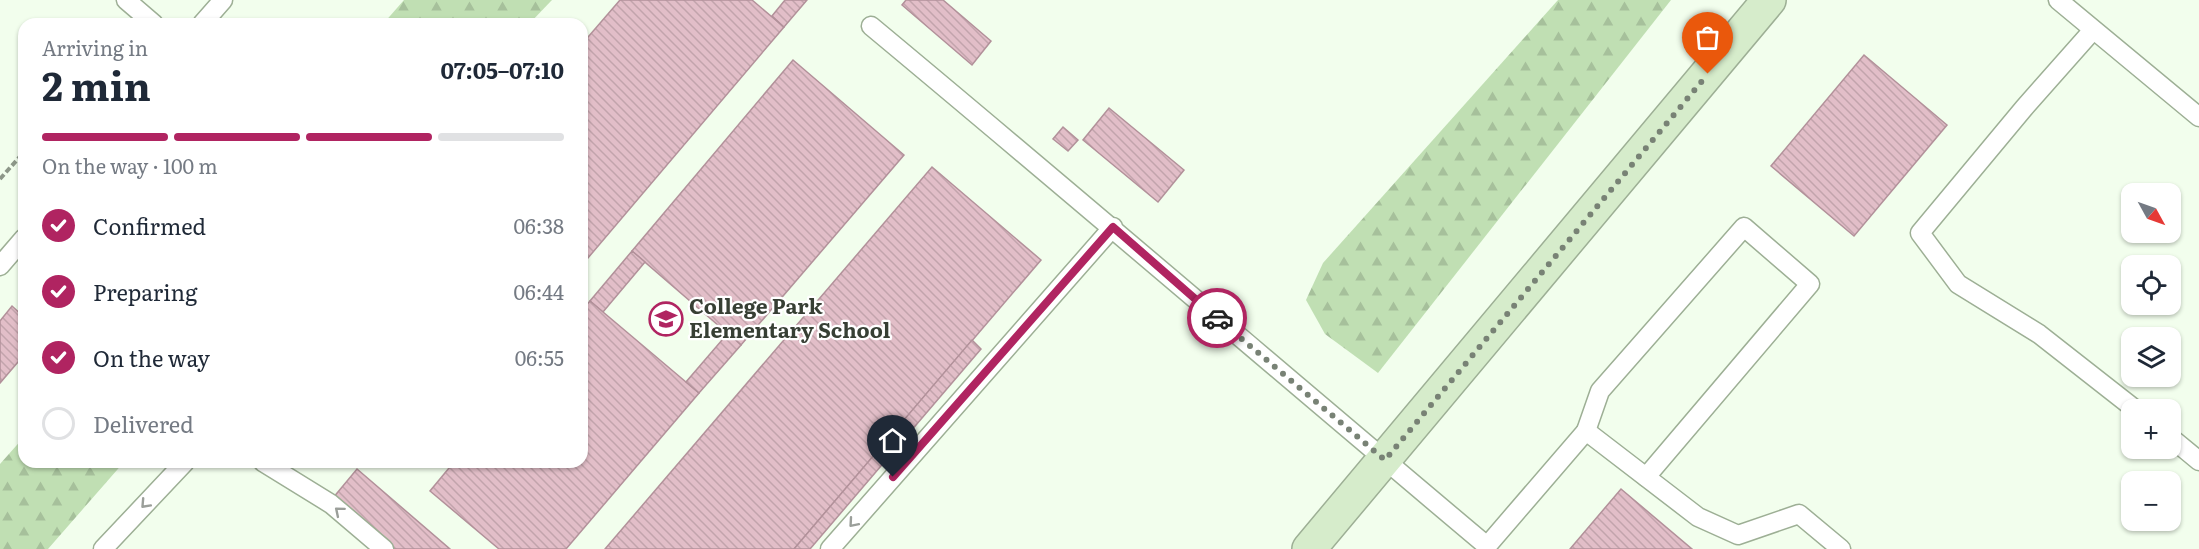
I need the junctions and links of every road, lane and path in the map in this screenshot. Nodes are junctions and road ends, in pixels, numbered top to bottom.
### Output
1 (126, 0) edge
2 (223, 0) edge
3 (1769, 0) edge
4 (2058, 0) edge
5 (147, 18) edge
6 (207, 18) edge
7 (871, 26) dead end
8 (2093, 30) junction
9 (2199, 117) edge
10 (18, 159) edge
11 (0, 179) edge
12 (1113, 227) junction
13 (18, 245) edge
14 (0, 266) edge
15 (2122, 399) edge
16 (1586, 431) junction
17 (2181, 446) edge
18 (1385, 460) junction
19 (2199, 461) edge
20 (179, 468) edge
21 (273, 468) edge
22 (1646, 477) junction
23 (103, 549) edge
24 (384, 549) edge
25 (830, 549) edge
26 (1309, 549) edge
27 (1841, 549) edge

1 - 5 lane
2 - 6 lane
3 - 18 street
4 - 8 lane
7 - 12 lane
8 - 9 lane
8 - 15 lane
10 - 11 path
12 - 18 lane
12 -> 25 lane
13 - 14 lane
16 - 18 lane
16 - 22 lane
16 - 22 lane
17 - 19 lane
18 - 26 street
20 -> 23 lane
24 -> 21 lane
22 - 27 lane

